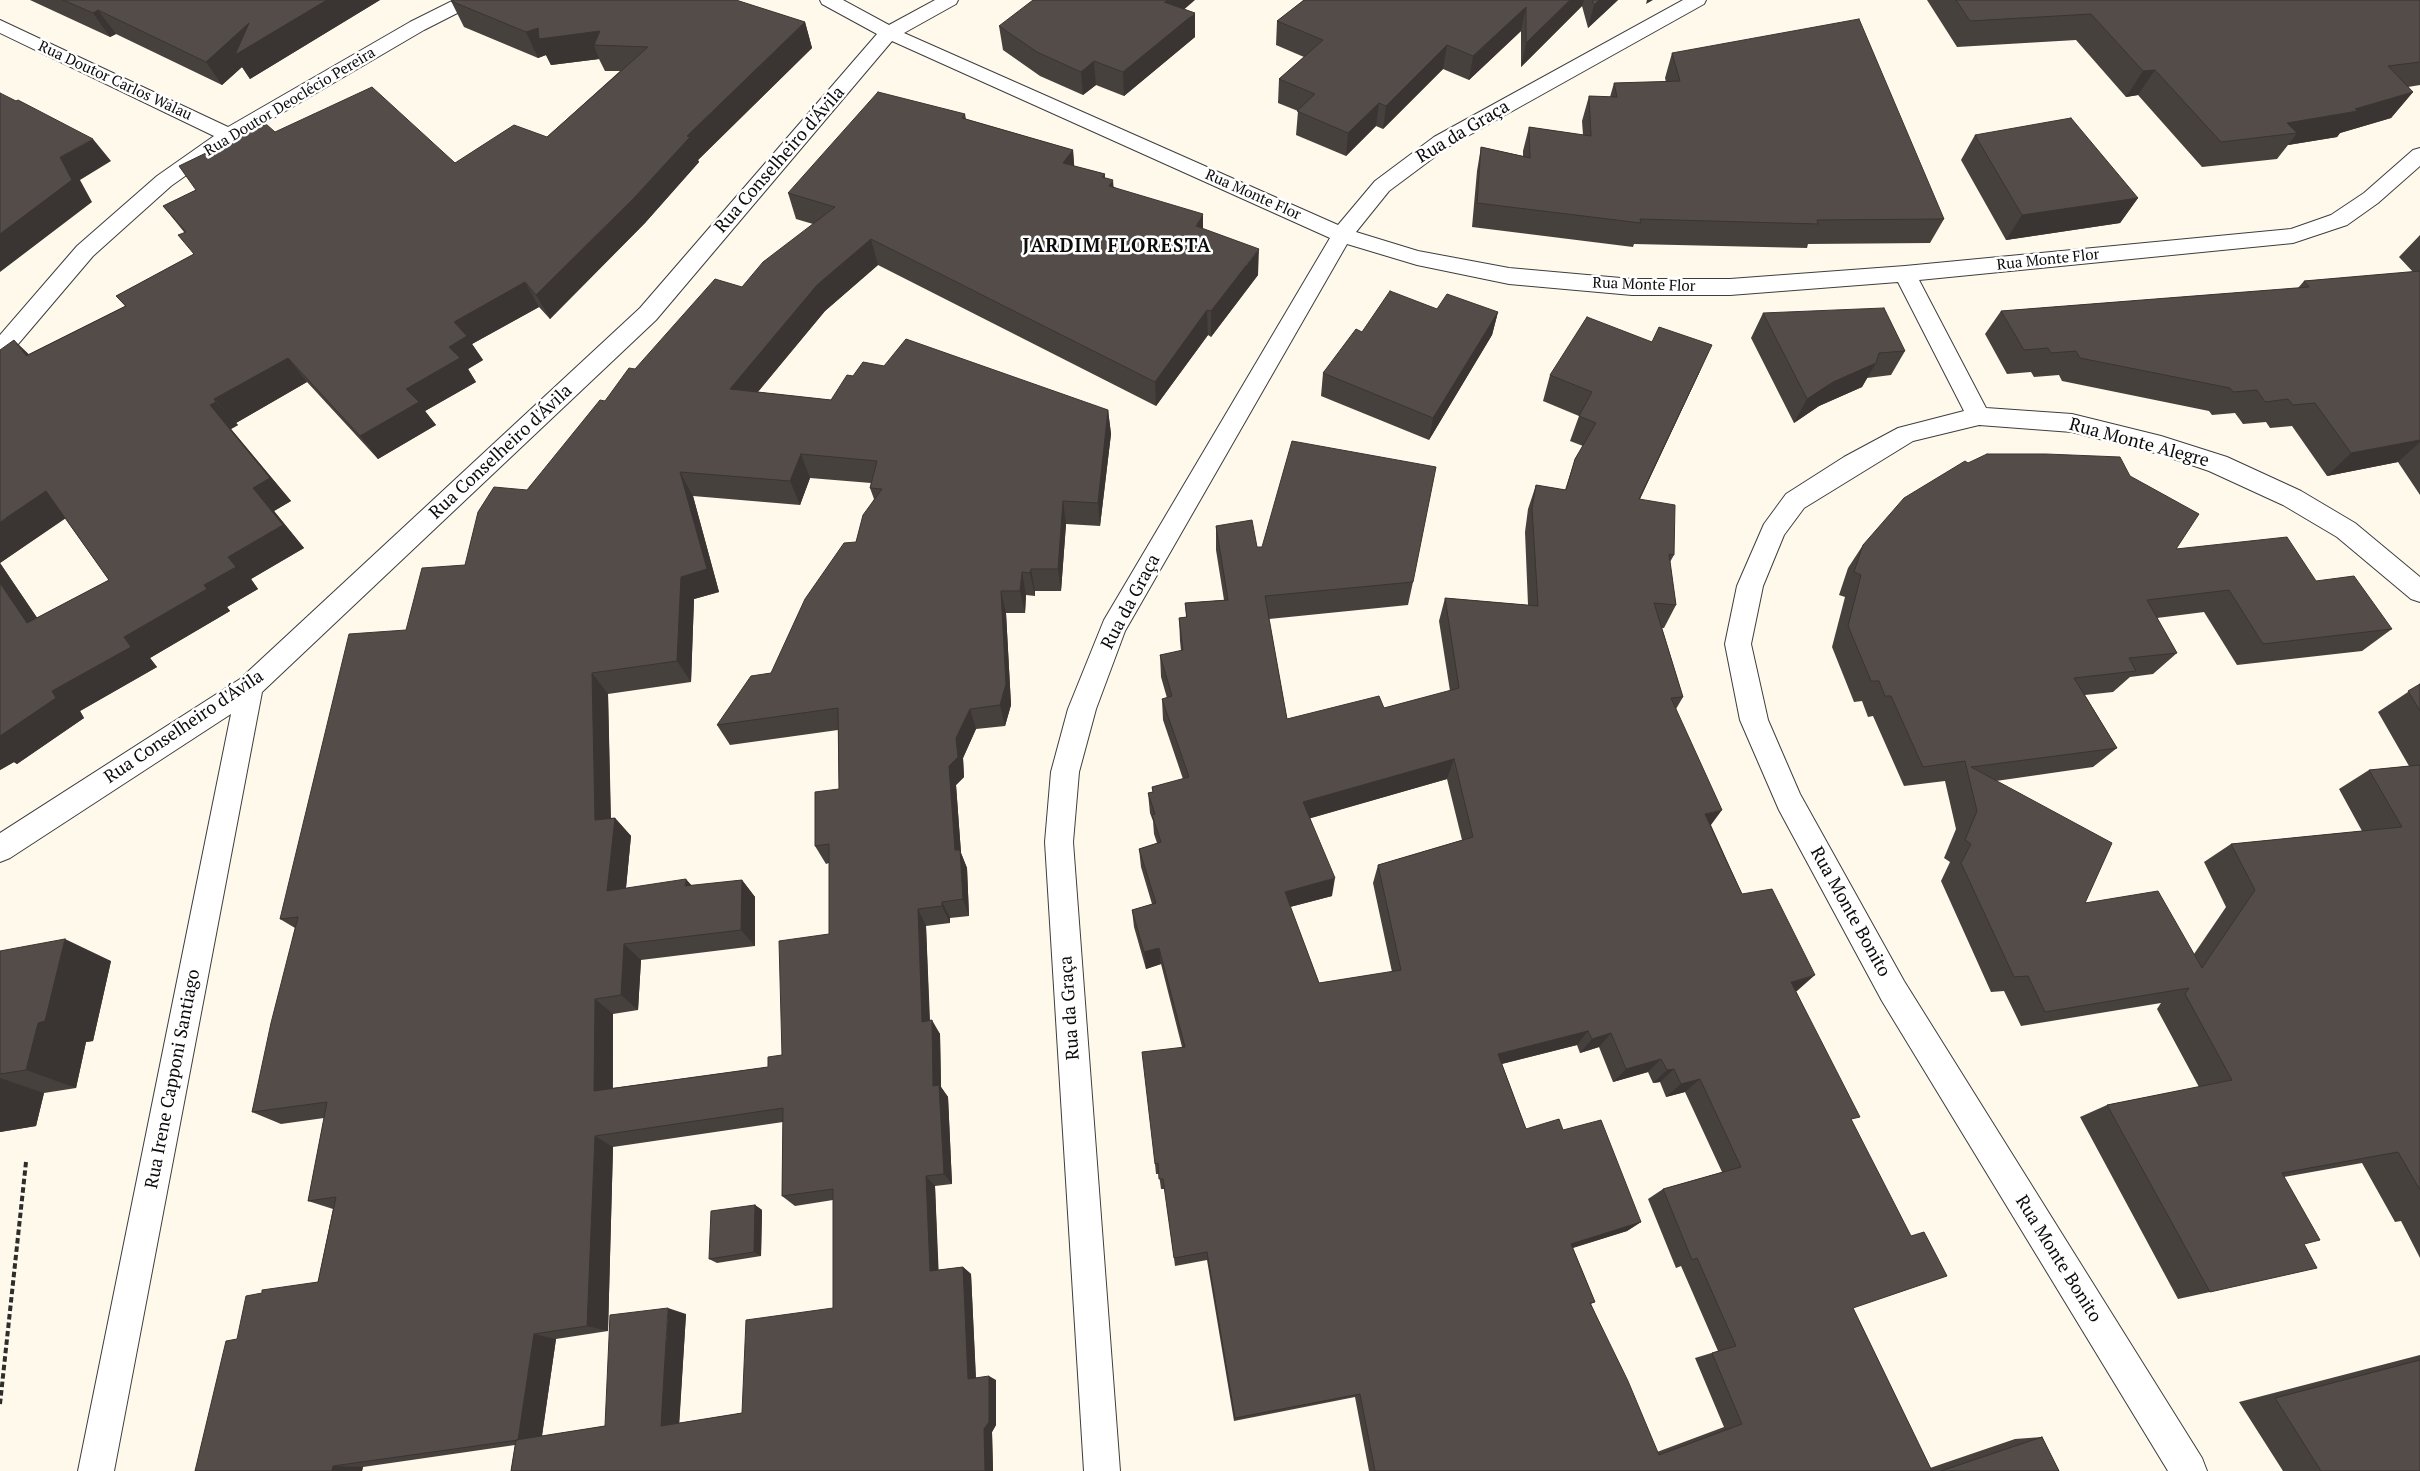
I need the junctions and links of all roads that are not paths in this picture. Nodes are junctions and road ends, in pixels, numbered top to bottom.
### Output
1 (468, 0) edge
2 (829, 0) edge
3 (950, 0) edge
4 (1697, 0) edge
5 (0, 26) edge
6 (889, 33) junction
7 (229, 135) junction
8 (2420, 155) edge
9 (1342, 235) junction
10 (1905, 274) junction
11 (0, 350) edge
12 (1979, 416) junction
13 (2420, 592) edge
14 (250, 686) junction
15 (0, 850) edge
16 (96, 1471) edge
17 (1102, 1471) edge
18 (2189, 1471) edge

1 - 7 street, Rua Doutor Deoclécio Pereira
2 - 6 street
3 - 6 street, Rua Conselheiro d'Ávila
4 - 9 street, Rua da Graça
5 - 7 street, Rua Doutor Carlos Walau
6 - 9 street, Rua Monte Flor
6 - 14 street, Rua Conselheiro d'Ávila
7 - 11 street, Rua Doutor Deoclécio Pereira
8 - 10 street, Rua Monte Flor
9 - 10 street, Rua Monte Flor
9 - 17 street, Rua da Graça
10 - 12 street
12 - 13 street, Rua Monte Alegre
12 - 18 street, Rua Monte Bonito
14 - 15 street, Rua Conselheiro d'Ávila
14 - 16 street, Rua Irene Capponi Santiago

